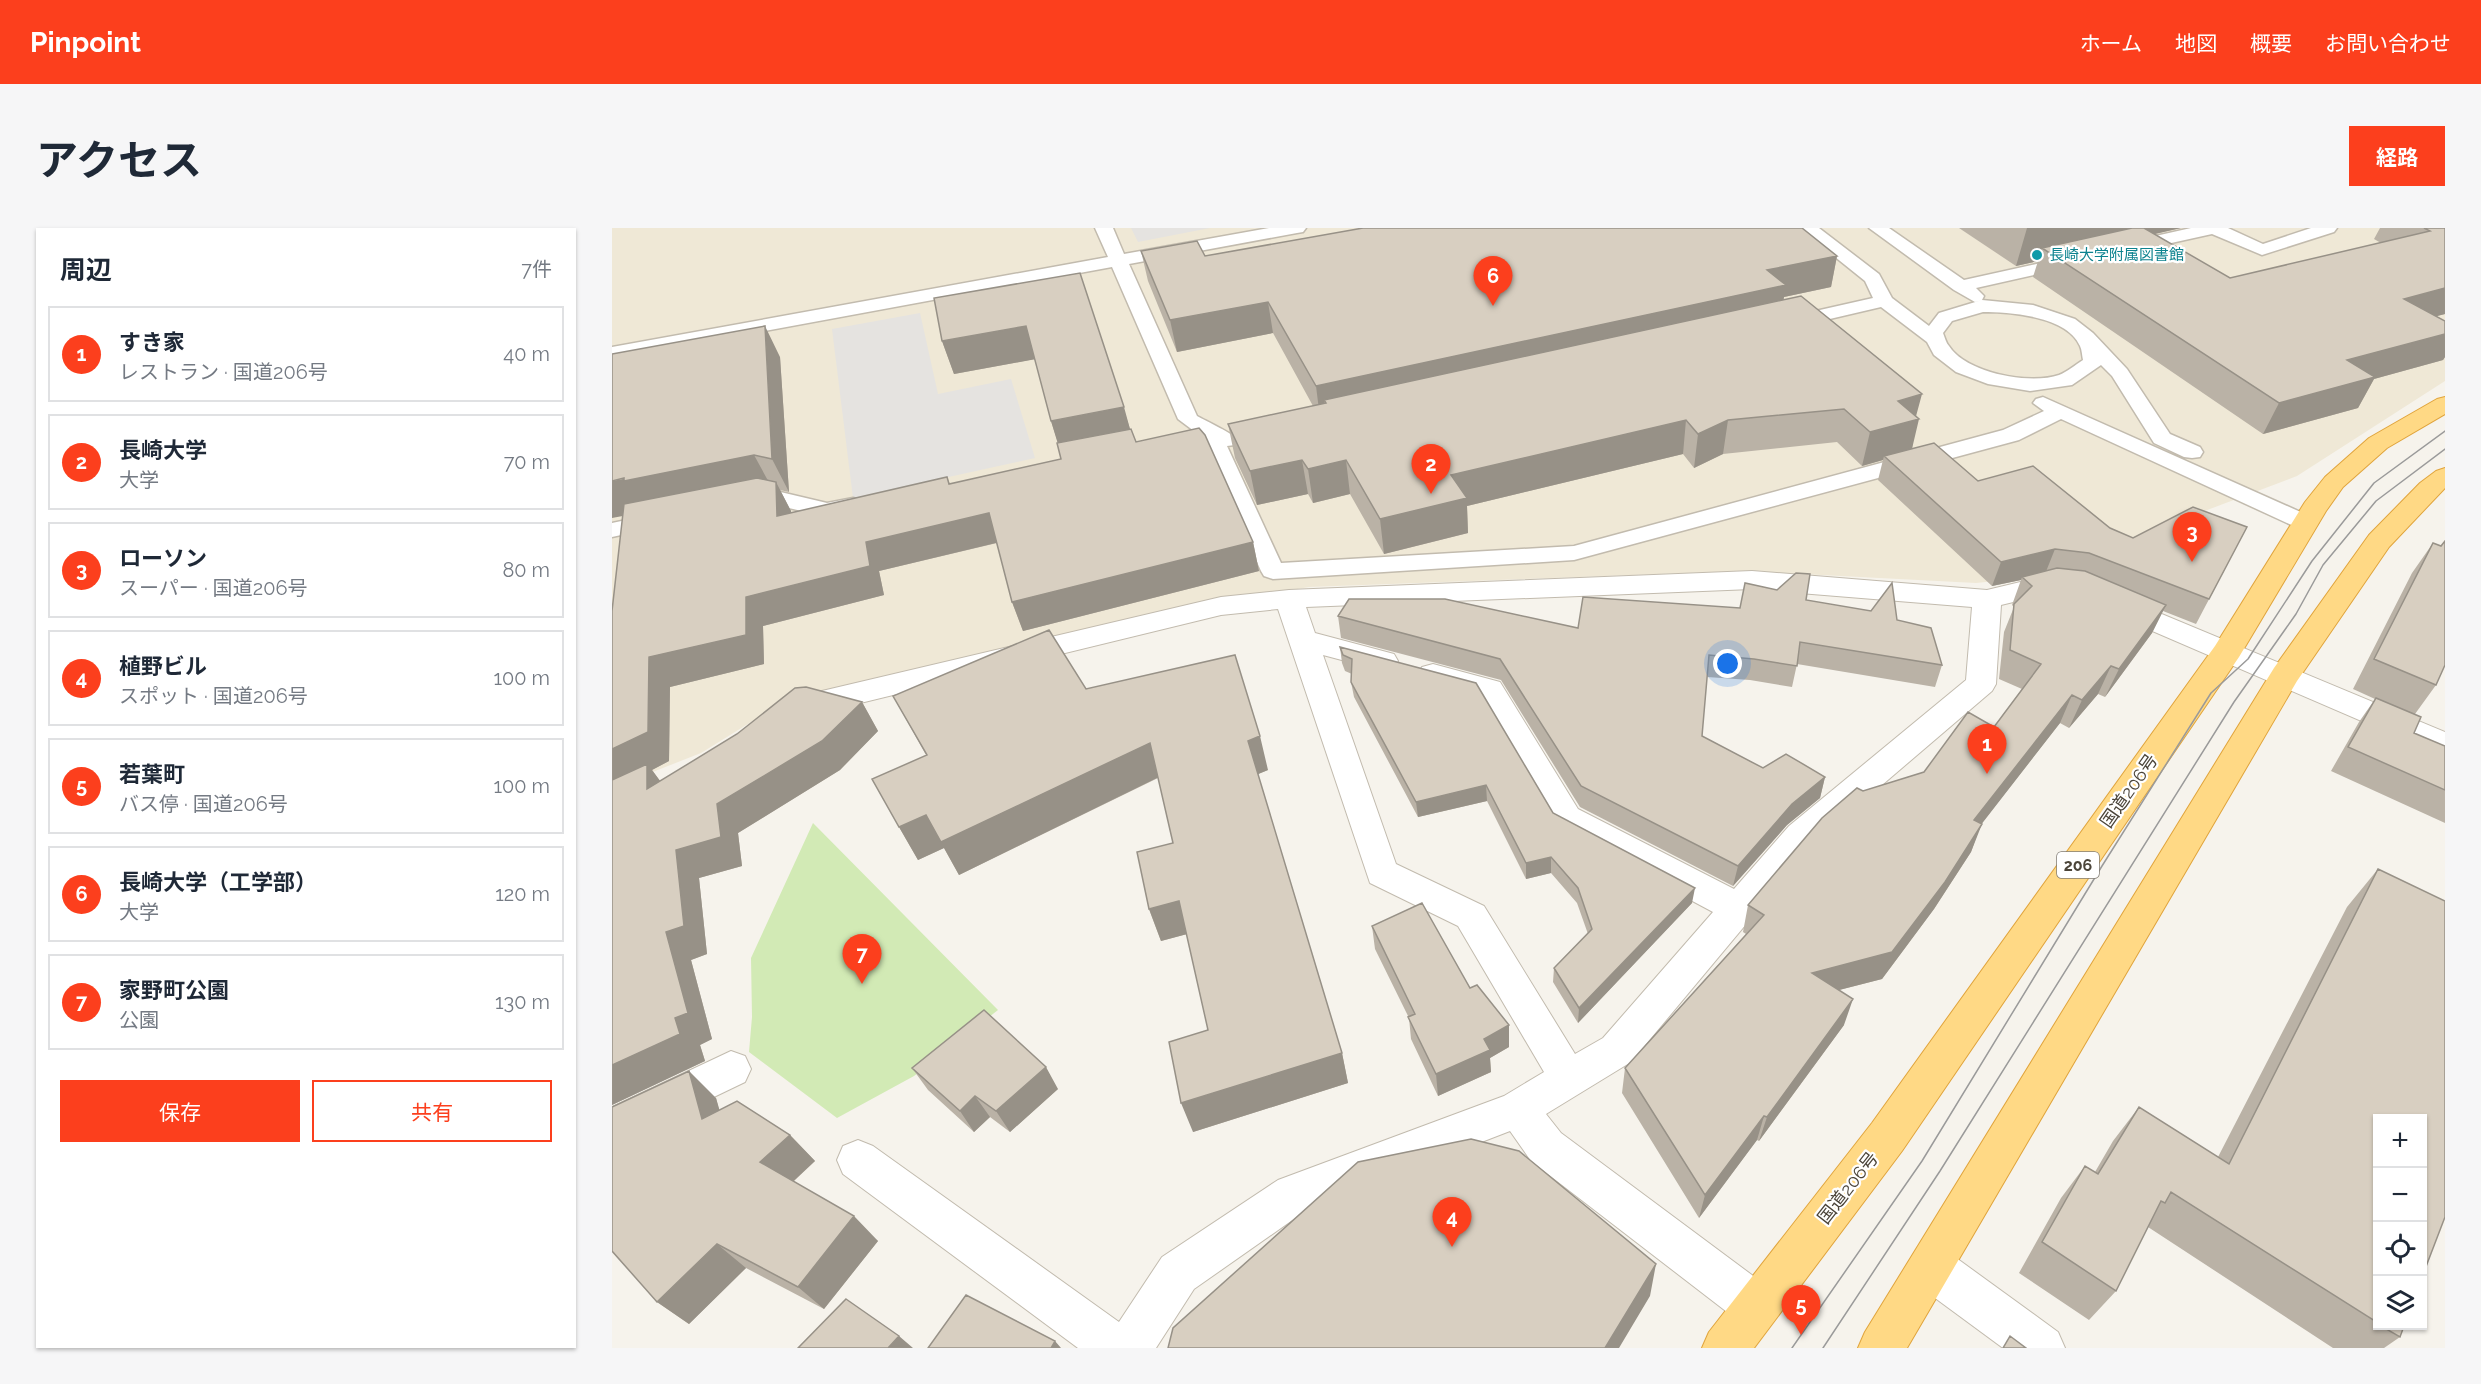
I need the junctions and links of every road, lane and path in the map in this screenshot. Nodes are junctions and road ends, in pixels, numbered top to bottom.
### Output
1 (1104, 228) edge
2 (1297, 228) edge
3 (1808, 228) edge
4 (1878, 228) edge
5 (2214, 228) edge
6 (2328, 228) edge
7 (2110, 252) edge
8 (2087, 257) edge
9 (1120, 261) junction
10 (1960, 286) junction
11 (1884, 301) junction
12 (1989, 306) junction
13 (1769, 327) edge
14 (2084, 336) junction
15 (1932, 337) junction
16 (612, 353) edge
17 (1983, 377) junction
18 (2445, 404) edge
19 (2061, 411) junction
20 (1211, 434) junction
21 (1176, 441) edge
22 (1251, 443) edge
23 (2445, 476) edge
24 (874, 501) edge
25 (726, 506) edge
26 (2310, 515) junction
27 (681, 516) edge
28 (612, 530) edge
29 (1987, 598) junction
30 (1289, 599) junction
31 (1303, 640) junction
32 (2228, 650) junction
33 (2285, 675) junction
34 (773, 720) edge
35 (2445, 745) edge
36 (1738, 908) junction
37 (731, 1069) dead end
38 (1569, 1079) junction
39 (1518, 1109) junction
40 (612, 1127) edge
41 (858, 1160) dead end
42 (1932, 1268) junction
43 (1756, 1306) junction
44 (1116, 1348) edge
45 (1129, 1348) edge
46 (1725, 1348) edge
47 (1881, 1348) edge
48 (2042, 1348) edge

1 - 9 lane
2 - 9 lane
3 - 11 lane
4 - 10 lane
5 - 6 lane
5 - 7 lane
8 - 10 lane
9 - 16 lane
9 - 20 lane
10 - 12 lane
11 - 13 lane
11 - 15 lane
12 - 14 lane
12 - 15 lane
14 - 17 lane
14 - 26 lane
15 - 17 lane
17 - 19 lane
18 - 26 highway, 国道206号 / 206
19 - 20 lane
19 - 26 lane
20 - 21 lane
20 - 22 lane
23 - 33 highway
24 - 25 lane
26 - 32 highway, 国道206号 / 206
27 - 28 lane
29 - 30 street
29 - 32 street
29 - 36 street
30 - 31 street
30 - 34 street
31 - 36 street
31 - 38 street
32 - 33 street
32 - 43 highway, 国道206号 / 206
33 - 35 street
33 - 42 highway
36 - 38 street
37 - 40 street
38 - 39 street
39 - 43 street
39 - 45 street
41 - 44 street
42 - 47 highway
42 - 48 street
43 - 46 highway, 国道206号 / 206

